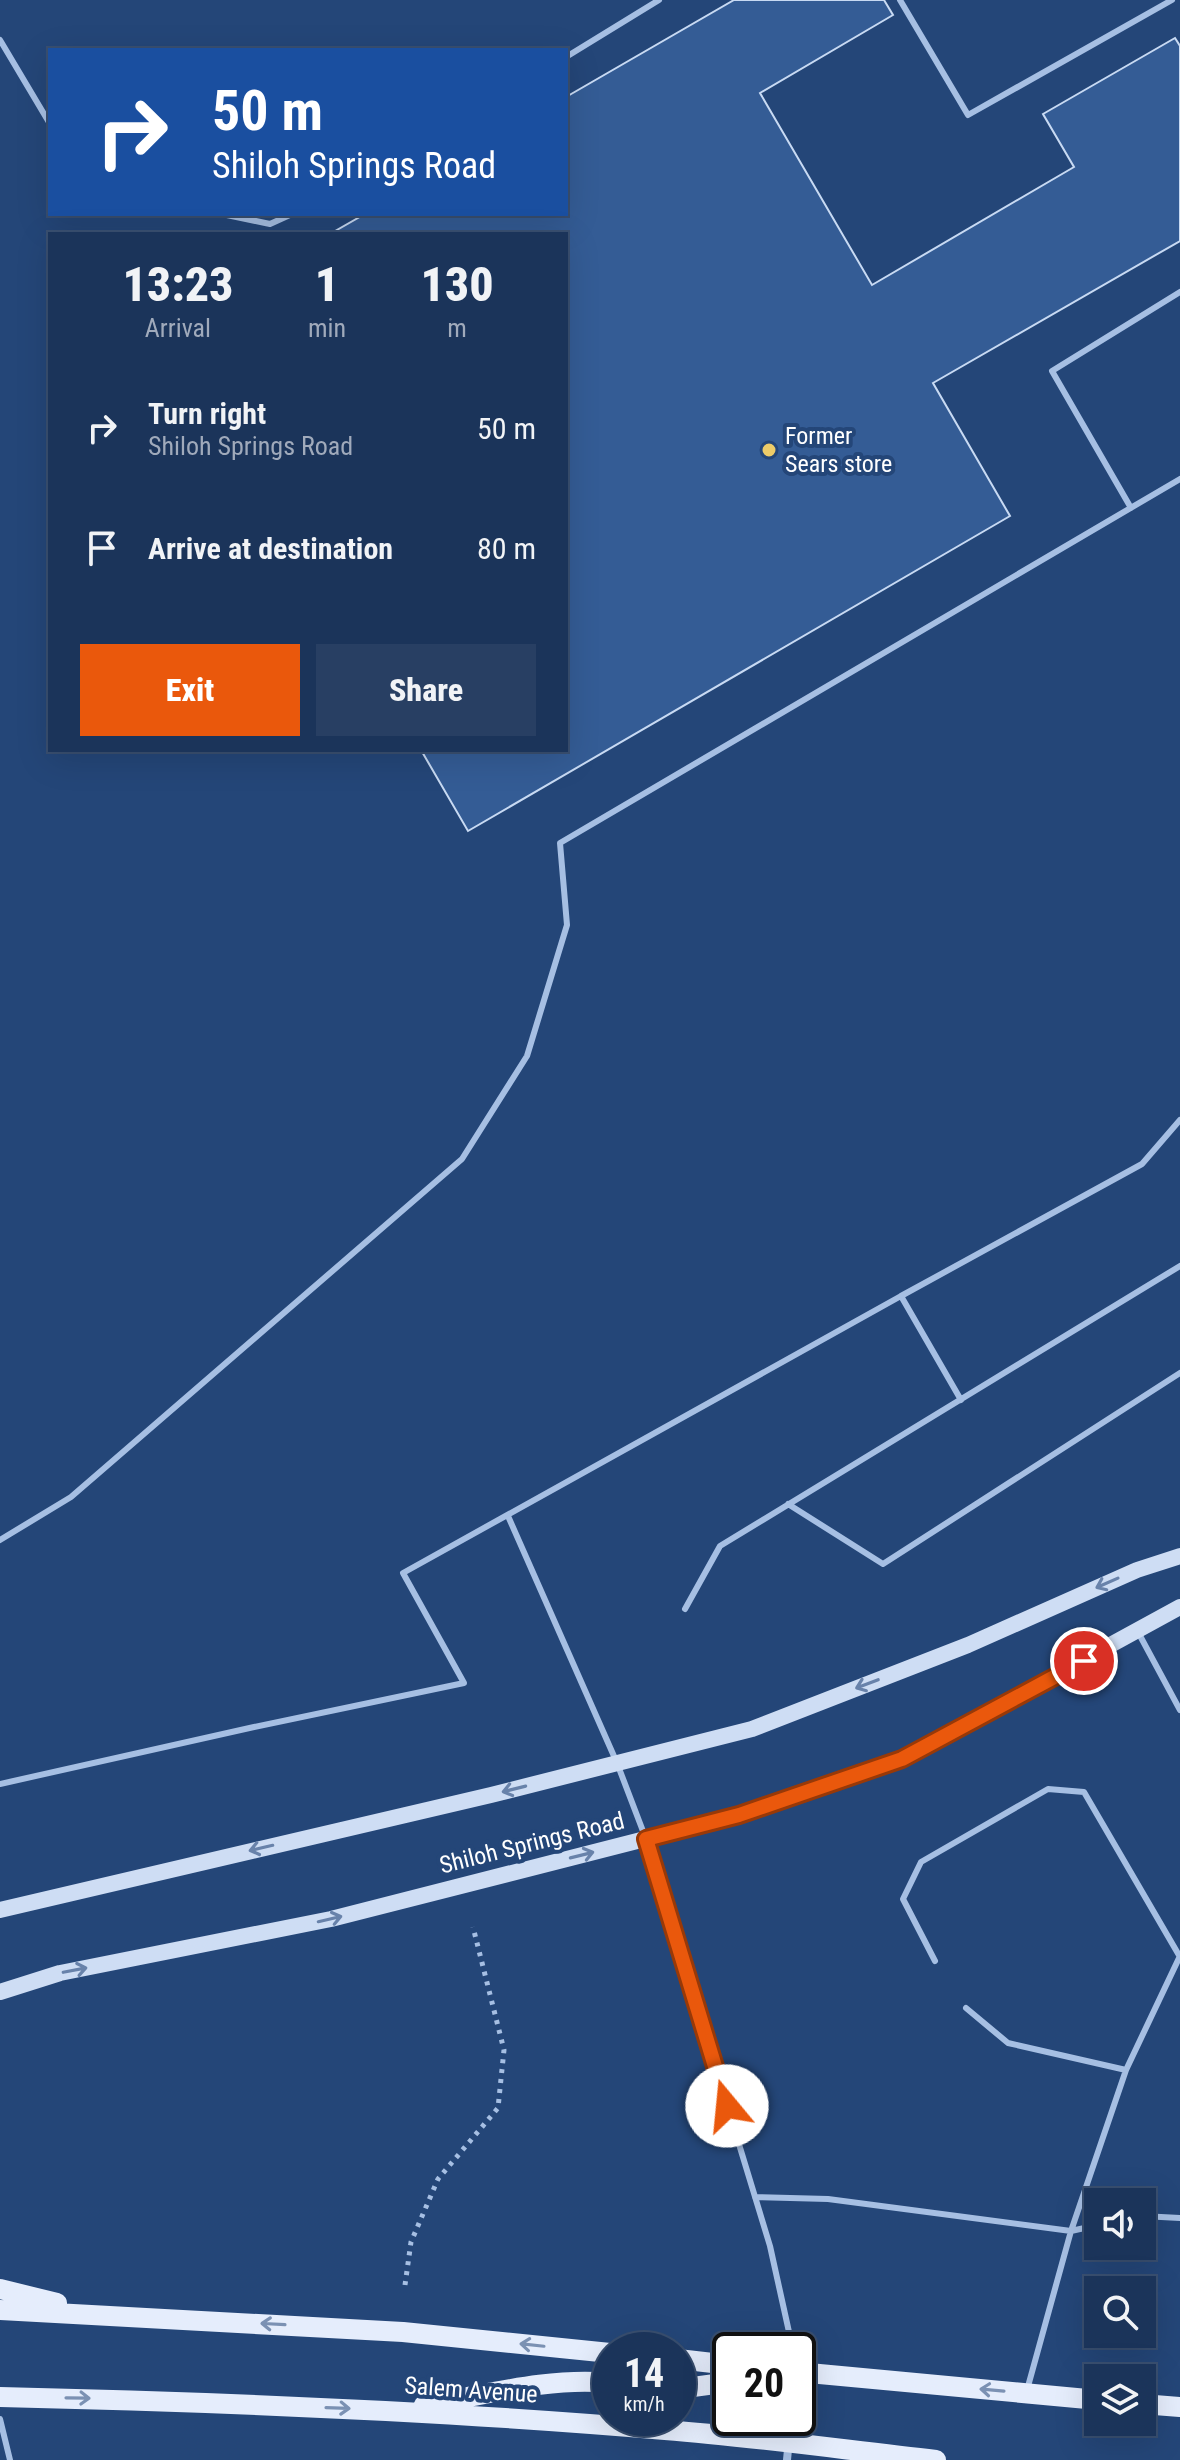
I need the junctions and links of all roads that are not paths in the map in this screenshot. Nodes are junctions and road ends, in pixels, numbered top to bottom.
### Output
1 (659, 0) edge
2 (900, 0) edge
3 (1172, 0) edge
4 (0, 40) edge
5 (568, 56) edge
6 (48, 121) edge
7 (232, 216) edge
8 (288, 216) edge
9 (1180, 292) edge
10 (1180, 479) edge
11 (1131, 508) junction
12 (1180, 1120) edge
13 (1180, 1266) edge
14 (901, 1296) junction
15 (1180, 1373) edge
16 (961, 1400) junction
17 (788, 1504) junction
18 (508, 1516) junction
19 (0, 1540) edge
20 (1180, 1556) edge
21 (1180, 1607) edge
22 (685, 1609) dead end
23 (1138, 1631) junction
24 (1180, 1710) edge
25 (617, 1763) junction
26 (0, 1784) edge
27 (646, 1839) junction
28 (0, 1910) edge
29 (1179, 1957) edge
30 (935, 1961) dead end
31 (0, 1992) edge
32 (966, 2008) dead end
33 (1126, 2070) junction
34 (755, 2197) junction
35 (1156, 2217) edge
36 (1180, 2218) edge
37 (1084, 2228) edge
38 (1071, 2231) junction
39 (0, 2289) edge
40 (0, 2310) edge
41 (112, 2316) junction
42 (789, 2332) edge
43 (592, 2351) edge
44 (816, 2374) edge
45 (592, 2381) edge
46 (1027, 2393) junction
47 (0, 2397) edge
48 (1084, 2399) edge
49 (1156, 2405) edge
50 (1180, 2407) edge
51 (393, 2410) junction
52 (0, 2419) edge
53 (787, 2452) edge
54 (10, 2460) edge
55 (936, 2460) edge

1 - 5 lane
2 - 3 lane
4 - 6 lane
7 - 8 lane
9 - 11 lane
10 - 11 lane
11 - 19 lane
12 - 14 lane
13 - 16 lane
14 - 16 lane
14 - 18 lane
15 - 17 lane
16 - 17 lane
17 - 22 lane
18 - 25 lane
18 - 26 lane
20 -> 25 main road
21 - 23 main road, Shiloh Springs Road
23 - 24 lane
23 - 27 main road, Shiloh Springs Road
25 - 27 lane
25 -> 28 main road
31 -> 27 main road, Shiloh Springs Road
27 - 34 lane
29 - 30 lane
29 - 33 lane
32 - 33 lane
33 - 38 lane
34 - 38 lane
34 - 42 lane
35 - 36 lane
37 - 38 lane
38 - 46 lane
39 - 41 main road
40 - 41 main road, Salem Avenue
43 -> 41 main road, Salem Avenue
46 -> 44 main road
45 - 51 main road
46 - 48 main road
47 -> 51 main road, Salem Avenue
49 - 50 main road
51 - 53 main road, Salem Avenue
52 - 54 lane
53 - 55 main road, Salem Avenue

